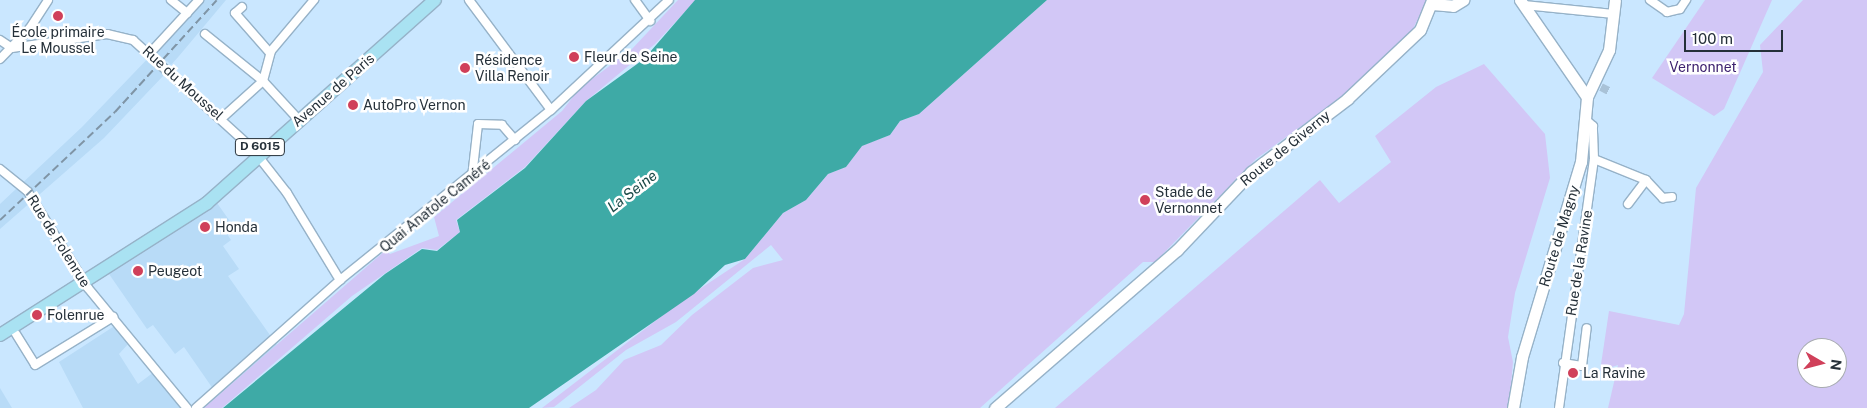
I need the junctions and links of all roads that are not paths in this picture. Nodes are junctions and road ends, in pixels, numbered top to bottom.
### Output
1 (48, 0) edge
2 (171, 0) edge
3 (199, 0) edge
4 (314, 0) edge
5 (427, 0) edge
6 (435, 0) edge
7 (469, 0) edge
8 (635, 0) edge
9 (669, 0) edge
10 (1463, 0) edge
11 (1615, 0) edge
12 (1650, 0) edge
13 (1686, 0) edge
14 (1432, 2) edge
15 (1522, 2) edge
16 (242, 7) dead end
17 (187, 14) junction
18 (1614, 14) junction
19 (650, 21) junction
20 (205, 34) dead end
21 (0, 40) edge
22 (12, 48) junction
23 (151, 52) junction
24 (270, 53) junction
25 (0, 59) edge
26 (262, 81) junction
27 (1587, 97) junction
28 (551, 110) junction
29 (222, 118) junction
30 (297, 118) junction
31 (1586, 120) junction
32 (515, 140) junction
33 (257, 154) junction
34 (1594, 159) junction
35 (0, 169) edge
36 (472, 178) junction
37 (1646, 180) junction
38 (1672, 197) dead end
39 (1628, 204) dead end
40 (82, 280) junction
41 (340, 280) junction
42 (113, 317) junction
43 (0, 328) edge
44 (1587, 328) dead end
45 (16, 334) dead end
46 (0, 335) edge
47 (1563, 363) junction
48 (187, 408) edge
49 (196, 408) edge
50 (996, 408) edge
51 (1513, 408) edge
52 (1559, 408) edge

1 - 22 street
2 - 17 street
3 - 17 street
4 - 24 street
5 - 30 main road, Avenue de Paris / D 6015
6 - 30 main road, Avenue de Paris / D 6015
7 - 28 street
8 - 19 street
9 - 19 street, Quai Anatole Caméré
10 - 14 main road, Route de Giverny
11 - 18 main road
12 - 13 street
14 - 50 main road, Route de Giverny
15 - 18 street
15 - 27 main road
16 - 24 street
17 - 23 street
18 - 27 main road
19 - 28 street, Quai Anatole Caméré
20 - 26 street
21 - 22 street
22 - 23 street, Rue du Moussel
22 - 25 street
23 - 29 street, Rue du Moussel
24 - 26 street
26 - 29 street
26 - 30 street
27 - 31 main road, Route de Magny
28 - 32 street, Quai Anatole Caméré
29 - 33 street, Rue du Moussel
30 - 33 main road, Avenue de Paris / D 6015
31 - 34 street, Rue de la Ravine
31 - 51 main road, Route de Magny
32 - 36 street, Quai Anatole Caméré
32 - 36 street
33 - 40 main road, Avenue de Paris / D 6015
33 - 41 street, Rue du Moussel
34 - 37 street
34 - 47 street, Rue de la Ravine
35 - 40 street, Rue de Folenrue
36 - 41 street, Quai Anatole Caméré
37 - 38 street
37 - 39 street
40 - 42 street, Rue de Folenrue
40 - 43 main road, D 6015
40 - 46 main road, D 6015
41 - 49 street, Quai Anatole Caméré
42 - 45 street
42 - 48 street, Rue de Folenrue
44 - 47 street
47 - 52 street, Rue de la Ravine

